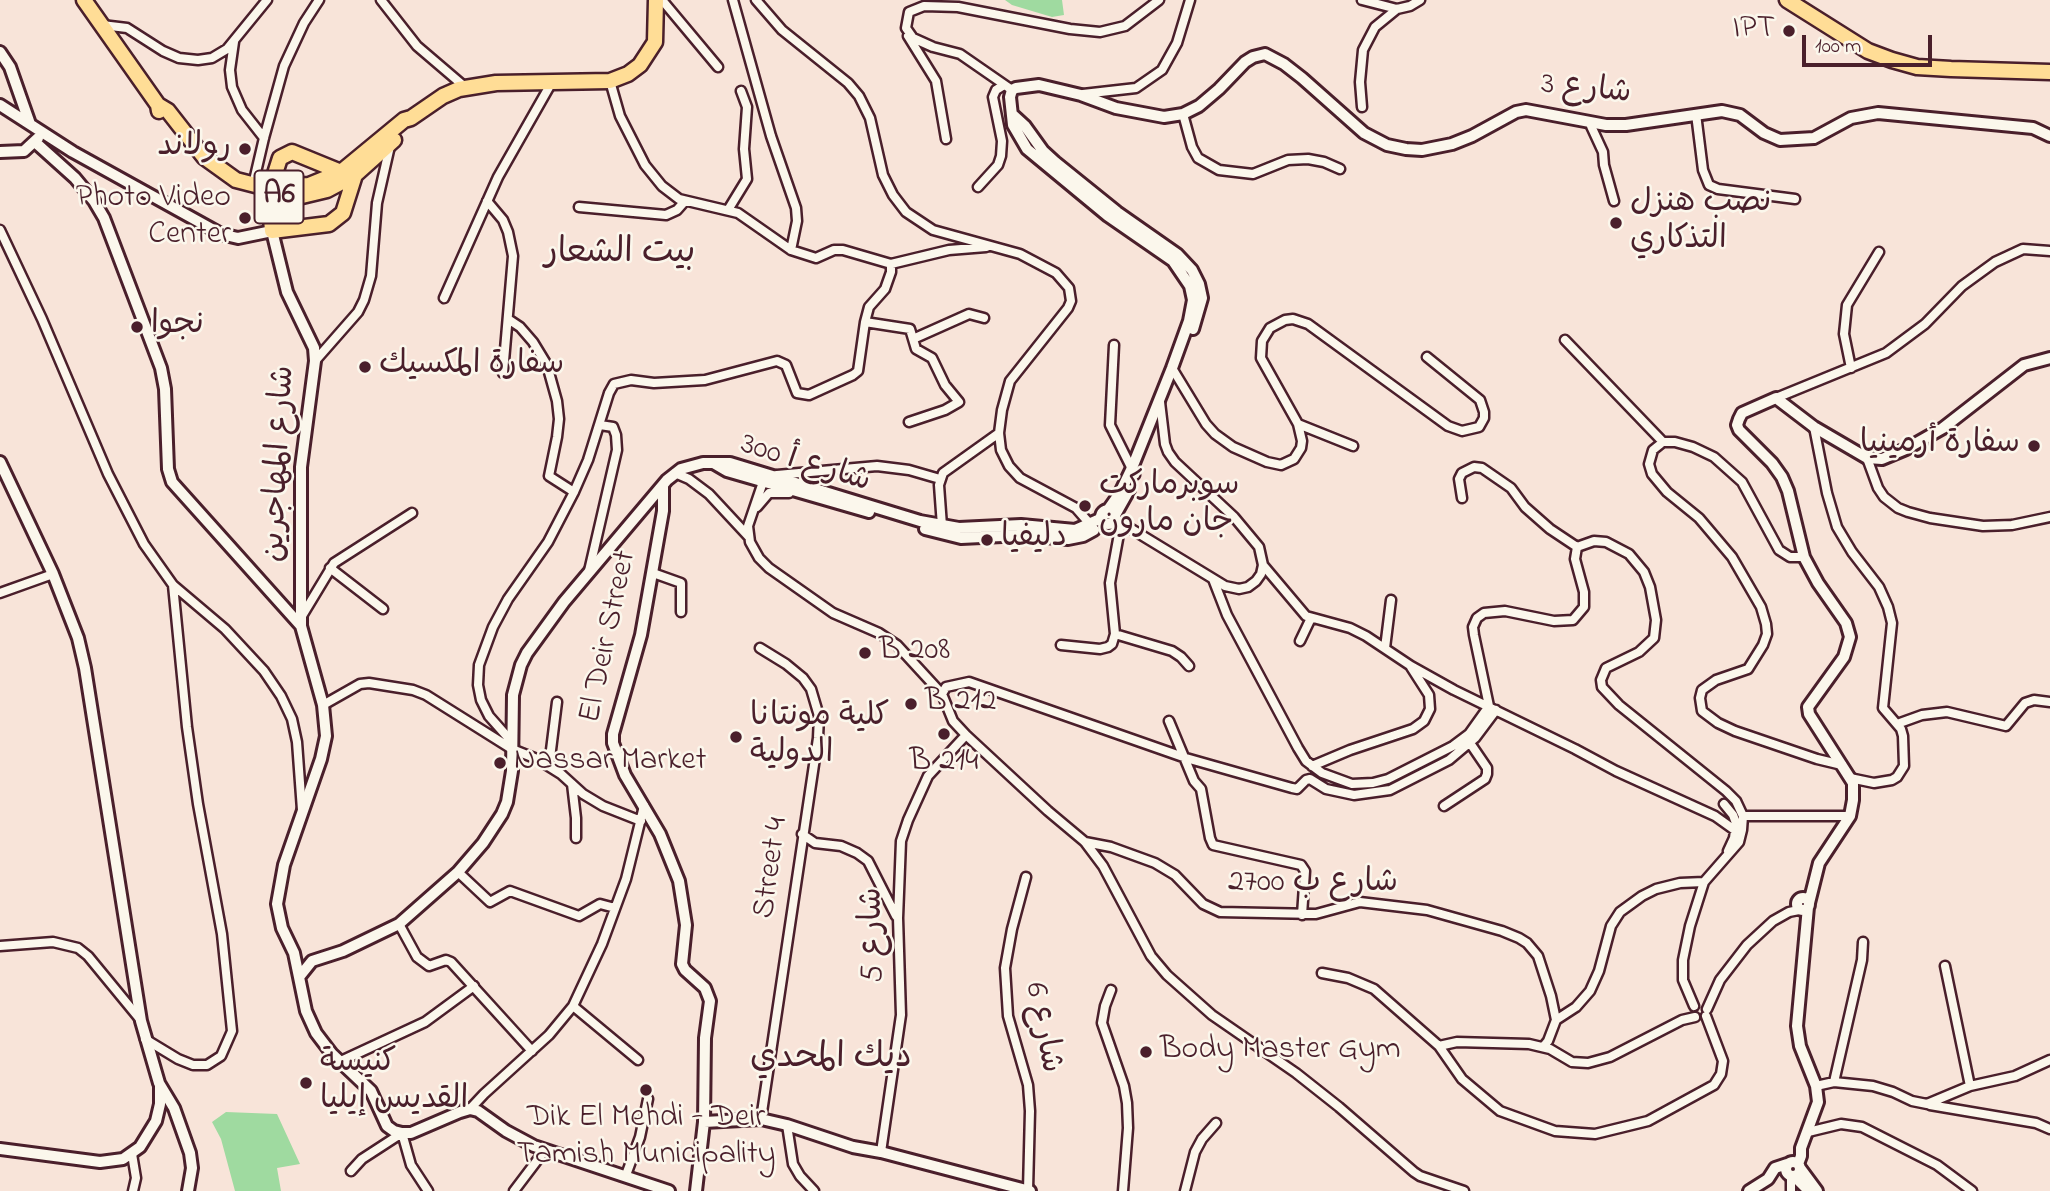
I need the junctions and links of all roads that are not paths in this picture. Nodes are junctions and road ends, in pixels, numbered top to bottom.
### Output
1 (84, 0) edge
2 (267, 0) edge
3 (320, 0) edge
4 (382, 0) edge
5 (656, 0) edge
6 (662, 0) edge
7 (733, 0) edge
8 (756, 0) edge
9 (1159, 0) edge
10 (1190, 0) edge
11 (1362, 0) edge
12 (1420, 0) edge
13 (1787, 0) edge
14 (943, 3) edge
15 (914, 4) edge
16 (1396, 9) junction
17 (102, 25) junction
18 (908, 33) junction
19 (234, 41) junction
20 (0, 52) edge
21 (718, 67) dead end
22 (2050, 72) edge
23 (610, 80) junction
24 (552, 82) junction
25 (465, 87) junction
26 (1008, 88) junction
27 (741, 91) dead end
28 (1081, 94) junction
29 (0, 105) edge
30 (158, 105) junction
31 (1362, 107) dead end
32 (1183, 114) junction
33 (1696, 114) junction
34 (411, 118) junction
35 (1592, 122) junction
36 (30, 124) junction
37 (2050, 136) edge
38 (39, 138) junction
39 (264, 138) junction
40 (946, 139) dead end
41 (391, 143) junction
42 (0, 152) edge
43 (305, 156) junction
44 (1340, 169) dead end
45 (348, 173) junction
46 (273, 180) dead end
47 (253, 185) junction
48 (298, 187) junction
49 (978, 187) dead end
50 (319, 192) junction
51 (1795, 199) dead end
52 (486, 201) junction
53 (685, 201) junction
54 (1614, 201) dead end
55 (270, 205) dead end
56 (579, 207) dead end
57 (344, 210) junction
58 (728, 210) junction
59 (0, 230) edge
60 (272, 231) junction
61 (999, 246) junction
62 (791, 250) junction
63 (2050, 251) edge
64 (1879, 252) dead end
65 (891, 264) junction
66 (444, 298) dead end
67 (984, 318) dead end
68 (508, 319) junction
69 (865, 322) junction
70 (913, 339) junction
71 (1565, 340) dead end
72 (1114, 345) dead end
73 (1427, 357) dead end
74 (2050, 358) edge
75 (315, 361) junction
76 (1851, 368) junction
77 (1174, 371) junction
78 (503, 373) dead end
79 (1776, 398) junction
80 (1160, 401) junction
81 (1161, 414) junction
82 (909, 422) dead end
83 (1298, 424) junction
84 (600, 425) junction
85 (1814, 426) junction
86 (999, 433) junction
87 (1663, 442) junction
88 (1353, 446) dead end
89 (1867, 458) junction
90 (0, 462) edge
91 (1134, 471) junction
92 (675, 473) junction
93 (764, 478) junction
94 (940, 479) junction
95 (663, 488) junction
96 (574, 492) junction
97 (805, 494) junction
98 (1462, 498) dead end
99 (412, 513) dead end
100 (2050, 517) edge
101 (1111, 518) junction
102 (749, 522) junction
103 (1090, 524) junction
104 (942, 530) junction
105 (1058, 534) junction
106 (749, 537) junction
107 (1577, 547) junction
108 (1804, 557) junction
109 (1264, 565) junction
110 (330, 568) junction
111 (653, 573) junction
112 (53, 574) junction
113 (589, 574) junction
114 (1213, 579) junction
115 (173, 584) junction
116 (0, 593) edge
117 (1391, 600) dead end
118 (383, 609) dead end
119 (681, 612) dead end
120 (1311, 618) junction
121 (301, 622) junction
122 (1115, 634) junction
123 (1300, 640) dead end
124 (1061, 645) dead end
125 (760, 648) dead end
126 (1385, 648) junction
127 (1189, 666) dead end
128 (1411, 666) junction
129 (942, 694) junction
130 (556, 702) dead end
131 (2050, 702) edge
132 (323, 705) junction
133 (1493, 708) junction
134 (1169, 722) dead end
135 (1897, 724) junction
136 (966, 735) junction
137 (1470, 743) junction
138 (512, 746) junction
139 (1451, 753) junction
140 (1186, 758) junction
141 (1842, 765) junction
142 (549, 766) junction
143 (1312, 766) junction
144 (1850, 778) junction
145 (572, 784) junction
146 (1726, 791) junction
147 (1724, 804) junction
148 (644, 806) junction
149 (1444, 806) dead end
150 (1703, 811) junction
151 (1743, 816) junction
152 (1850, 816) junction
153 (303, 817) junction
154 (641, 821) junction
155 (1736, 831) junction
156 (802, 834) junction
157 (576, 838) dead end
158 (1085, 842) junction
159 (815, 843) junction
160 (800, 849) junction
161 (1724, 860) junction
162 (458, 872) junction
163 (1026, 877) dead end
164 (1704, 882) junction
165 (1802, 904) junction
166 (615, 908) junction
167 (1302, 915) junction
168 (898, 918) junction
169 (399, 924) junction
170 (1863, 942) dead end
171 (0, 946) edge
172 (292, 947) junction
173 (316, 959) junction
174 (1945, 966) dead end
175 (1322, 973) dead end
176 (300, 976) junction
177 (474, 986) junction
178 (1111, 990) dead end
179 (573, 1006) junction
180 (1701, 1012) junction
181 (1556, 1020) junction
182 (141, 1021) junction
183 (145, 1039) junction
184 (1439, 1046) junction
185 (1543, 1047) junction
186 (532, 1051) junction
187 (638, 1060) dead end
188 (2050, 1060) edge
189 (341, 1061) junction
190 (1834, 1082) junction
191 (159, 1083) junction
192 (1816, 1086) junction
193 (1970, 1086) junction
194 (648, 1099) dead end
195 (1927, 1104) junction
196 (470, 1109) junction
197 (761, 1119) junction
198 (704, 1122) junction
199 (1216, 1123) dead end
200 (787, 1125) junction
201 (2050, 1129) edge
202 (1808, 1132) junction
203 (402, 1133) junction
204 (0, 1149) edge
205 (545, 1150) junction
206 (881, 1152) junction
207 (132, 1154) junction
208 (1792, 1169) junction
209 (351, 1171) dead end
210 (626, 1175) junction
211 (133, 1191) edge
212 (188, 1191) edge
213 (428, 1191) edge
214 (514, 1191) edge
215 (669, 1191) edge
216 (696, 1191) edge
217 (814, 1191) edge
218 (1029, 1191) edge
219 (1123, 1191) edge
220 (1185, 1191) edge
221 (1464, 1191) edge
222 (1749, 1191) edge
223 (1791, 1191) edge
224 (1810, 1191) edge
225 (1817, 1191) edge
226 (1972, 1191) edge

1 - 17 highway, A6
2 - 19 street
3 - 39 street
4 - 25 street
5 - 23 highway, A6
6 - 21 street
7 - 62 street
8 - 61 street
9 - 14 street
10 - 28 street
11 - 16 street
12 - 16 street
13 - 22 highway
14 - 15 street
15 - 18 street
16 - 31 street
17 - 19 street
17 - 30 highway, A6
18 - 26 street
18 - 40 street
19 - 39 street
20 - 36 street
23 - 24 highway, A6
23 - 53 street
24 - 25 highway, A6
24 - 52 street
25 - 34 highway, A6
26 - 28 street
26 - 49 street
26 - 77 street
27 - 58 street
28 - 32 street
29 - 36 street
30 - 47 highway, A6
30 - 50 highway, A6
32 - 35 street, شارع 3
32 - 44 street
33 - 35 street, شارع 3
33 - 37 street, شارع 3
33 - 51 street
34 - 41 highway, A6
34 - 45 highway, A6
35 - 54 street
36 - 38 street
38 - 42 street
38 - 60 street
38 - 121 street
39 - 47 street
41 - 45 highway, A6
41 - 75 street
43 - 45 highway
43 - 46 highway
43 - 48 highway
45 - 48 highway, A6
45 - 50 highway, A6
45 - 57 highway
47 - 48 highway, A6
50 - 57 highway
52 - 66 street
52 - 68 street
53 - 56 street
53 - 58 street
55 - 60 highway
57 - 60 highway
58 - 62 street
59 - 115 street
60 - 75 street, شارع المهاجرين
61 - 65 street
61 - 86 street
62 - 65 street
63 - 76 street
64 - 76 street
65 - 69 street
67 - 70 street
68 - 78 street
68 - 96 street
69 - 70 street
69 - 84 street
70 - 82 street
71 - 87 street
72 - 91 street
73 - 83 street
74 - 89 street
75 - 121 street, شارع المهاجرين
76 - 79 street
77 - 80 street
77 - 81 street
77 - 83 street
79 - 85 street
79 - 108 street
80 - 81 street
80 - 91 street
81 - 91 street
81 - 109 street
83 - 88 street
84 - 96 street
84 - 113 street
85 - 89 street
85 - 135 street
86 - 94 street
86 - 103 street
87 - 108 street
87 - 141 street
89 - 100 street
90 - 112 street
91 - 101 street
92 - 93 street, شارع أ 300
92 - 95 street
92 - 106 street
93 - 94 street
93 - 97 street, شارع أ 300
93 - 102 street
93 - 104 street, شارع أ 300
94 - 104 street
95 - 111 street, El Deir Street
95 - 113 street
96 - 138 street
97 - 102 street
97 - 104 street, شارع أ 300
98 - 107 street
99 - 110 street
101 - 103 street, شارع أ 300
101 - 105 street, شارع أ 300
101 - 114 street
101 - 122 street
102 - 106 street
103 - 105 street, شارع أ 300
104 - 105 street, شارع أ 300
106 - 129 street
107 - 133 street
107 - 146 street
108 - 141 street
109 - 114 street
109 - 120 street
110 - 118 street
110 - 121 street
111 - 119 street
111 - 148 street, El Deir Street
112 - 116 street
112 - 182 street
113 - 138 street
114 - 143 street
115 - 153 street
115 - 183 street
117 - 126 street
120 - 123 street
120 - 126 street
121 - 132 street, شارع المهاجرين
122 - 124 street
122 - 127 street
125 - 156 street, Street 4
126 - 128 street
128 - 133 street
128 - 143 street
129 - 136 street
129 - 140 street
130 - 142 street
131 - 135 street
132 - 138 street
132 - 153 street, شارع المهاجرين
133 - 137 street
133 - 139 street
133 - 150 street
134 - 140 street
135 - 144 street
136 - 158 street
136 - 168 street, شارع 5
137 - 139 street
137 - 149 street
138 - 142 street
138 - 162 street
139 - 140 street
139 - 143 street
140 - 167 street
141 - 144 street
142 - 145 street
144 - 152 street
145 - 154 street
145 - 157 street
146 - 147 street
146 - 151 street
147 - 150 street
147 - 155 street
148 - 154 street
148 - 198 street, El Deir Street
150 - 155 street
151 - 152 street
151 - 161 street
152 - 165 street
153 - 172 street, شارع المهاجرين
154 - 166 street
155 - 161 street
156 - 159 street
156 - 160 street, Street 4
158 - 167 street, شارع ب 2700
158 - 221 street
159 - 160 street
159 - 168 street
160 - 197 street, Street 4
161 - 164 street
162 - 166 street
162 - 169 street
163 - 218 street, شارع 6
164 - 180 street
164 - 181 street
165 - 180 street
165 - 192 street
166 - 179 street
167 - 181 street, شارع ب 2700
168 - 206 street, شارع 5
169 - 173 street
169 - 177 street
170 - 190 street
171 - 182 street
172 - 173 street
172 - 176 street, شارع المهاجرين
173 - 176 street
174 - 193 street
175 - 184 street
176 - 189 street, شارع المهاجرين
177 - 186 street
177 - 189 street
178 - 219 street
179 - 186 street
179 - 187 street
180 - 184 street
180 - 185 street
181 - 185 street
182 - 183 street
183 - 191 street
184 - 185 street
186 - 196 street
188 - 193 street
189 - 203 street, شارع المهاجرين
190 - 192 street
190 - 195 street
191 - 207 street
191 - 212 street
192 - 202 street
193 - 195 street
194 - 210 street
195 - 201 street
196 - 203 street
196 - 205 street
197 - 198 street
197 - 200 street
198 - 216 street, El Deir Street
199 - 220 street
200 - 206 street
200 - 217 street
202 - 208 street
202 - 226 street
203 - 209 street
203 - 213 street
204 - 207 street
205 - 210 street
205 - 214 street
206 - 218 street
207 - 211 street
208 - 222 street
208 - 223 street
208 - 224 street
208 - 225 street
210 - 215 street

